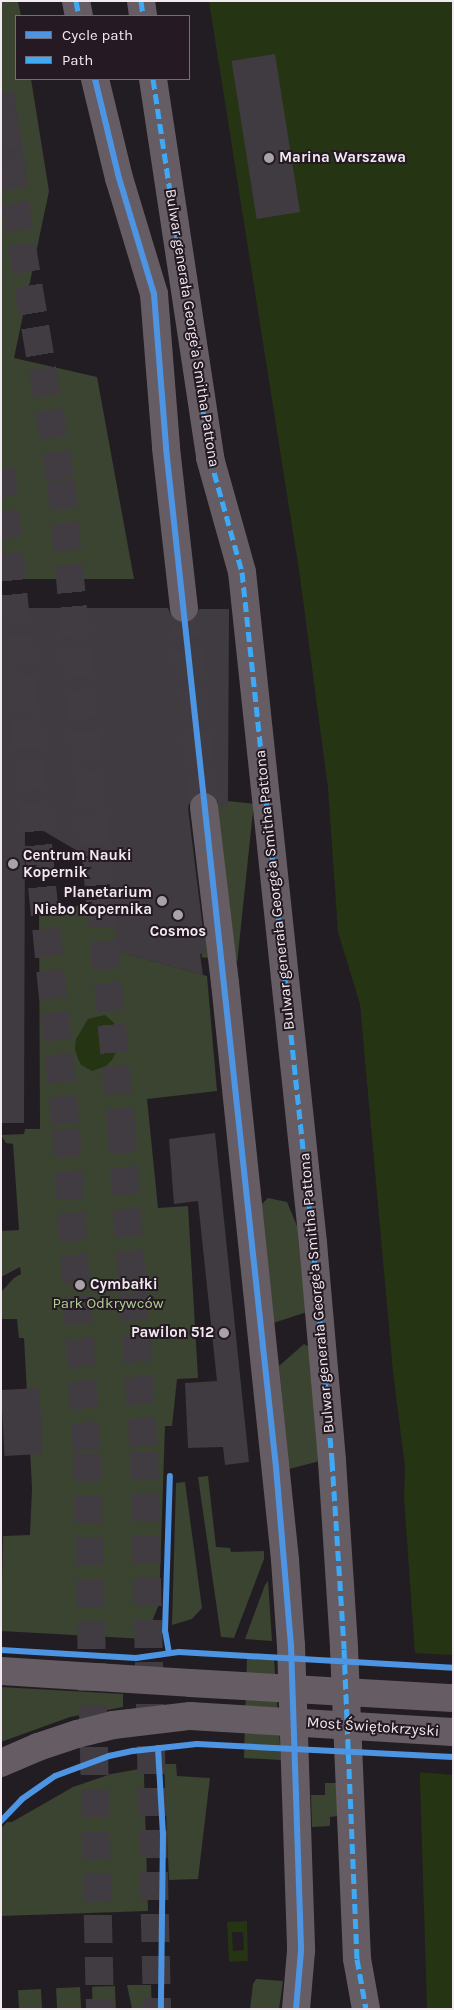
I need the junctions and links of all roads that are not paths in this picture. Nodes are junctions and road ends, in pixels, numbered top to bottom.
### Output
1 (76, 1) edge
2 (141, 1) edge
3 (79, 15) edge
4 (143, 15) edge
5 (95, 80) edge
6 (153, 80) edge
7 (184, 608) tunnel mouth
8 (204, 807) tunnel mouth
9 (1, 1671) edge
10 (453, 1698) edge
11 (453, 1732) edge
12 (1, 1763) edge
13 (296, 2009) edge
14 (366, 2009) edge

1 - 3 street
2 - 4 street
5 - 7 street
6 - 14 street, Bulwar generała George'a Smitha Pattona
8 - 13 street
9 - 10 street, bridge
11 - 12 street, Most Świętokrzyski, bridge

